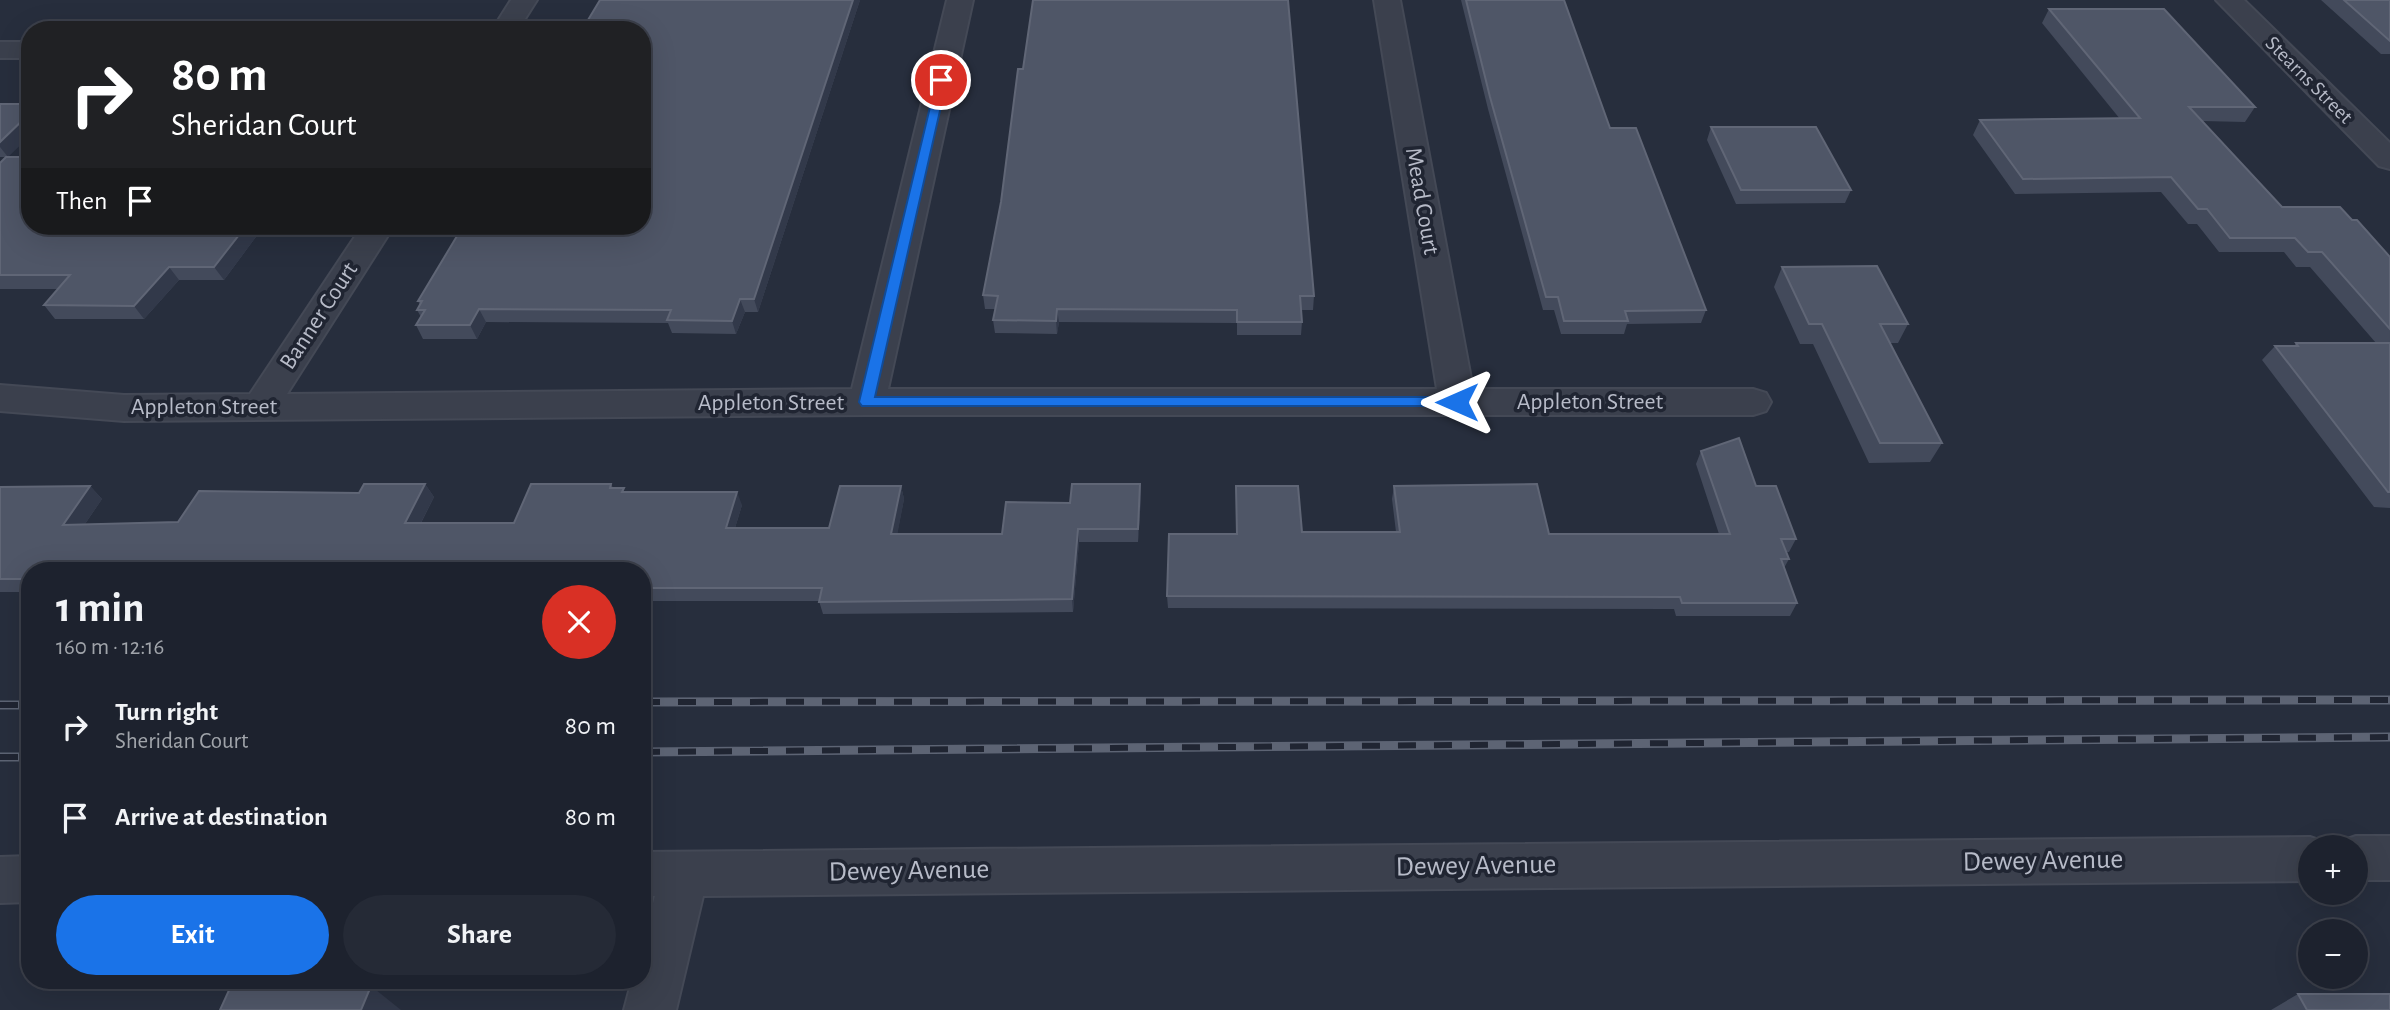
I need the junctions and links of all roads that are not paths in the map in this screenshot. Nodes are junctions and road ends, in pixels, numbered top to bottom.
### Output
1 (524, 0) edge
2 (960, 0) edge
3 (1387, 0) edge
4 (2229, 0) edge
5 (511, 21) edge
6 (0, 50) edge
7 (21, 50) edge
8 (2390, 160) edge
9 (372, 235) edge
10 (0, 398) edge
11 (867, 402) junction
12 (1457, 402) junction
13 (1753, 402) dead end
14 (260, 407) junction
15 (2368, 858) edge
16 (2390, 858) edge
17 (2298, 859) edge
18 (663, 873) edge
19 (21, 879) edge
20 (0, 880) edge
21 (650, 1010) edge

1 - 5 street
2 - 11 street
3 - 12 street, Mead Court
4 - 8 street, Stearns Street
6 - 7 street
9 - 14 street, Banner Court
10 - 14 street, Appleton Street
11 - 12 street, Appleton Street
11 - 14 street, Appleton Street
12 - 13 street, Appleton Street
15 - 16 street
17 - 18 street, Dewey Avenue
18 - 21 street
19 - 20 street

